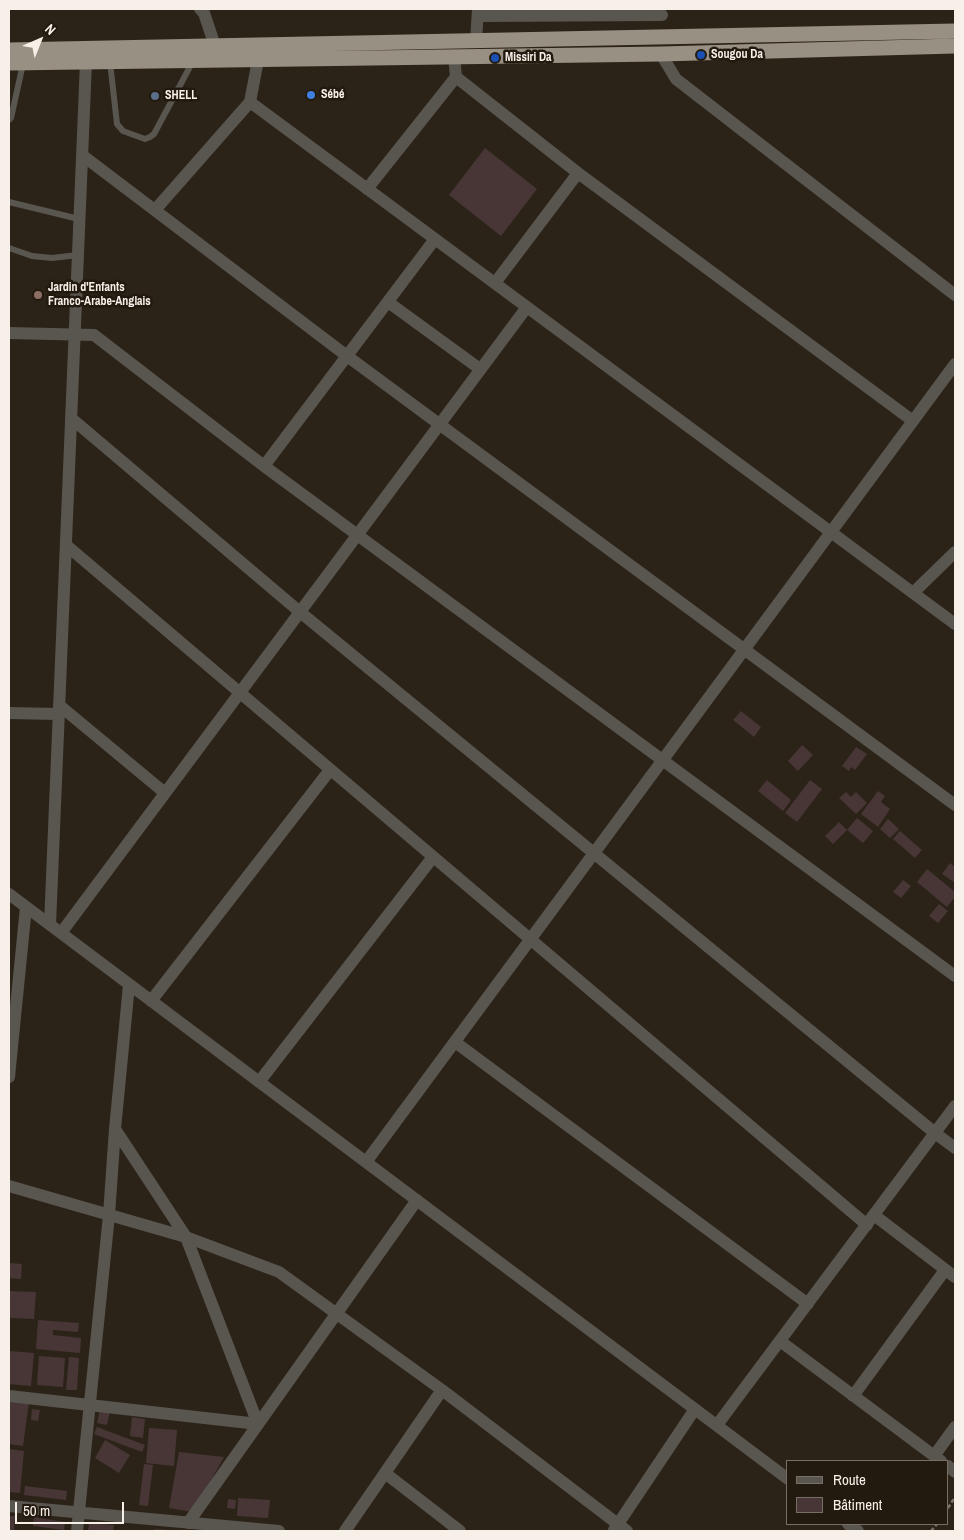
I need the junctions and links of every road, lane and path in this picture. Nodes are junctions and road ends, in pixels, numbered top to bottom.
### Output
1 (200, 9) edge
2 (478, 12) edge
3 (572, 12) edge
4 (663, 12) edge
5 (955, 31) edge
6 (649, 37) junction
7 (476, 41) junction
8 (215, 46) junction
9 (955, 46) edge
10 (9, 50) edge
11 (661, 54) junction
12 (454, 56) junction
13 (258, 60) junction
14 (193, 61) junction
15 (86, 62) junction
16 (110, 62) junction
17 (16, 63) edge
18 (456, 77) junction
19 (250, 102) junction
20 (9, 120) edge
21 (82, 155) junction
22 (578, 172) junction
23 (367, 189) junction
24 (9, 202) edge
25 (155, 210) junction
26 (79, 219) junction
27 (436, 239) junction
28 (9, 248) edge
29 (78, 255) junction
30 (495, 284) junction
31 (955, 295) edge
32 (388, 302) junction
33 (527, 307) junction
34 (9, 333) edge
35 (75, 335) junction
36 (347, 356) junction
37 (955, 364) edge
38 (480, 370) junction
39 (71, 418) junction
40 (913, 421) junction
41 (439, 424) junction
42 (264, 466) junction
43 (831, 532) junction
44 (357, 535) junction
45 (66, 545) junction
46 (955, 552) edge
47 (913, 593) junction
48 (300, 612) junction
49 (955, 624) edge
50 (744, 649) junction
51 (240, 693) junction
52 (59, 709) junction
53 (9, 713) edge
54 (662, 761) junction
55 (330, 770) junction
56 (164, 793) junction
57 (955, 805) edge
58 (594, 854) junction
59 (433, 857) junction
60 (9, 894) edge
61 (26, 907) junction
62 (50, 925) junction
63 (61, 933) junction
64 (531, 940) junction
65 (955, 976) edge
66 (130, 985) junction
67 (151, 1000) junction
68 (455, 1042) junction
69 (9, 1077) edge
70 (259, 1082) junction
71 (955, 1106) edge
72 (115, 1129) junction
73 (935, 1133) junction
74 (955, 1148) edge
75 (366, 1162) junction
76 (9, 1186) edge
77 (417, 1200) junction
78 (109, 1215) junction
79 (870, 1220) junction
80 (186, 1237) junction
81 (950, 1273) edge
82 (808, 1304) junction
83 (336, 1313) junction
84 (780, 1341) junction
85 (442, 1390) junction
86 (9, 1396) edge
87 (854, 1396) junction
88 (88, 1405) junction
89 (695, 1409) junction
90 (258, 1424) junction
91 (717, 1426) junction
92 (955, 1428) edge
93 (938, 1459) edge
94 (385, 1473) junction
95 (786, 1478) edge
96 (9, 1506) edge
97 (78, 1513) junction
98 (188, 1522) junction
99 (619, 1529) edge
100 (77, 1531) edge
101 (279, 1531) edge
102 (346, 1531) edge
103 (460, 1531) edge

1 - 8 street
2 - 3 street
2 - 7 street
3 - 4 street
4 - 6 street
5 - 6 highway
6 - 7 highway
7 - 8 highway
8 - 10 highway
9 - 11 highway
11 - 12 highway
11 - 31 street
12 - 13 highway
12 - 18 street
13 - 14 highway
13 - 19 street
14 - 16 highway
14 - 16 lane
15 - 16 highway
15 - 17 highway
15 - 21 street
17 - 20 lane
18 - 22 street
18 - 23 street
19 - 23 street
19 - 25 street
21 - 25 street
21 - 26 street
22 - 30 street
22 - 40 street
23 - 27 street
24 - 26 lane
25 - 36 street
26 - 29 street
27 - 30 street
27 - 32 street
28 - 29 lane
29 - 35 street
30 - 33 street
32 - 36 street
32 - 38 street
33 - 38 street
33 - 43 street
34 - 35 street
35 - 39 street
35 - 42 street
36 - 41 street
36 - 42 street
37 - 40 street
38 - 41 street
39 - 45 street
39 - 48 street
40 - 43 street
41 - 44 street
41 - 50 street
42 - 44 street
43 - 47 street
43 - 50 street
44 - 48 street
44 - 54 street
45 - 51 street
45 - 52 street
46 - 47 street
47 - 49 street
48 - 51 street
48 - 58 street
50 - 54 street
50 - 57 street
51 - 55 street
51 - 56 street
52 - 53 street
52 - 56 street
52 - 62 street
54 - 58 street
54 - 65 street
55 - 59 street
55 - 67 street
56 - 63 street
58 - 64 street
58 - 73 street
59 - 64 street
59 - 70 street
60 - 61 street
61 - 62 street
61 - 69 street
62 - 63 street
63 - 66 street
64 - 68 street
64 - 79 street
66 - 67 street
66 - 72 street
67 - 70 street
68 - 75 street
68 - 82 street
70 - 75 street
71 - 73 street
72 - 78 street
72 - 80 street
73 - 74 street
73 - 79 street
75 - 77 street
76 - 78 street
77 - 83 street
77 - 89 street
78 - 80 street
78 - 88 street
79 - 81 street
79 - 82 street
80 - 83 street
80 - 90 street
81 - 87 street
82 - 84 street
83 - 85 street
83 - 90 street
84 - 87 street
84 - 91 street
85 - 94 street
85 - 99 street
86 - 88 street
87 - 93 street
88 - 90 street
88 - 97 street
89 - 91 street
89 - 99 street
90 - 98 street
91 - 95 street
92 - 93 street
94 - 102 street
94 - 103 street
96 - 97 street
97 - 98 street
97 - 100 street
98 - 101 street

